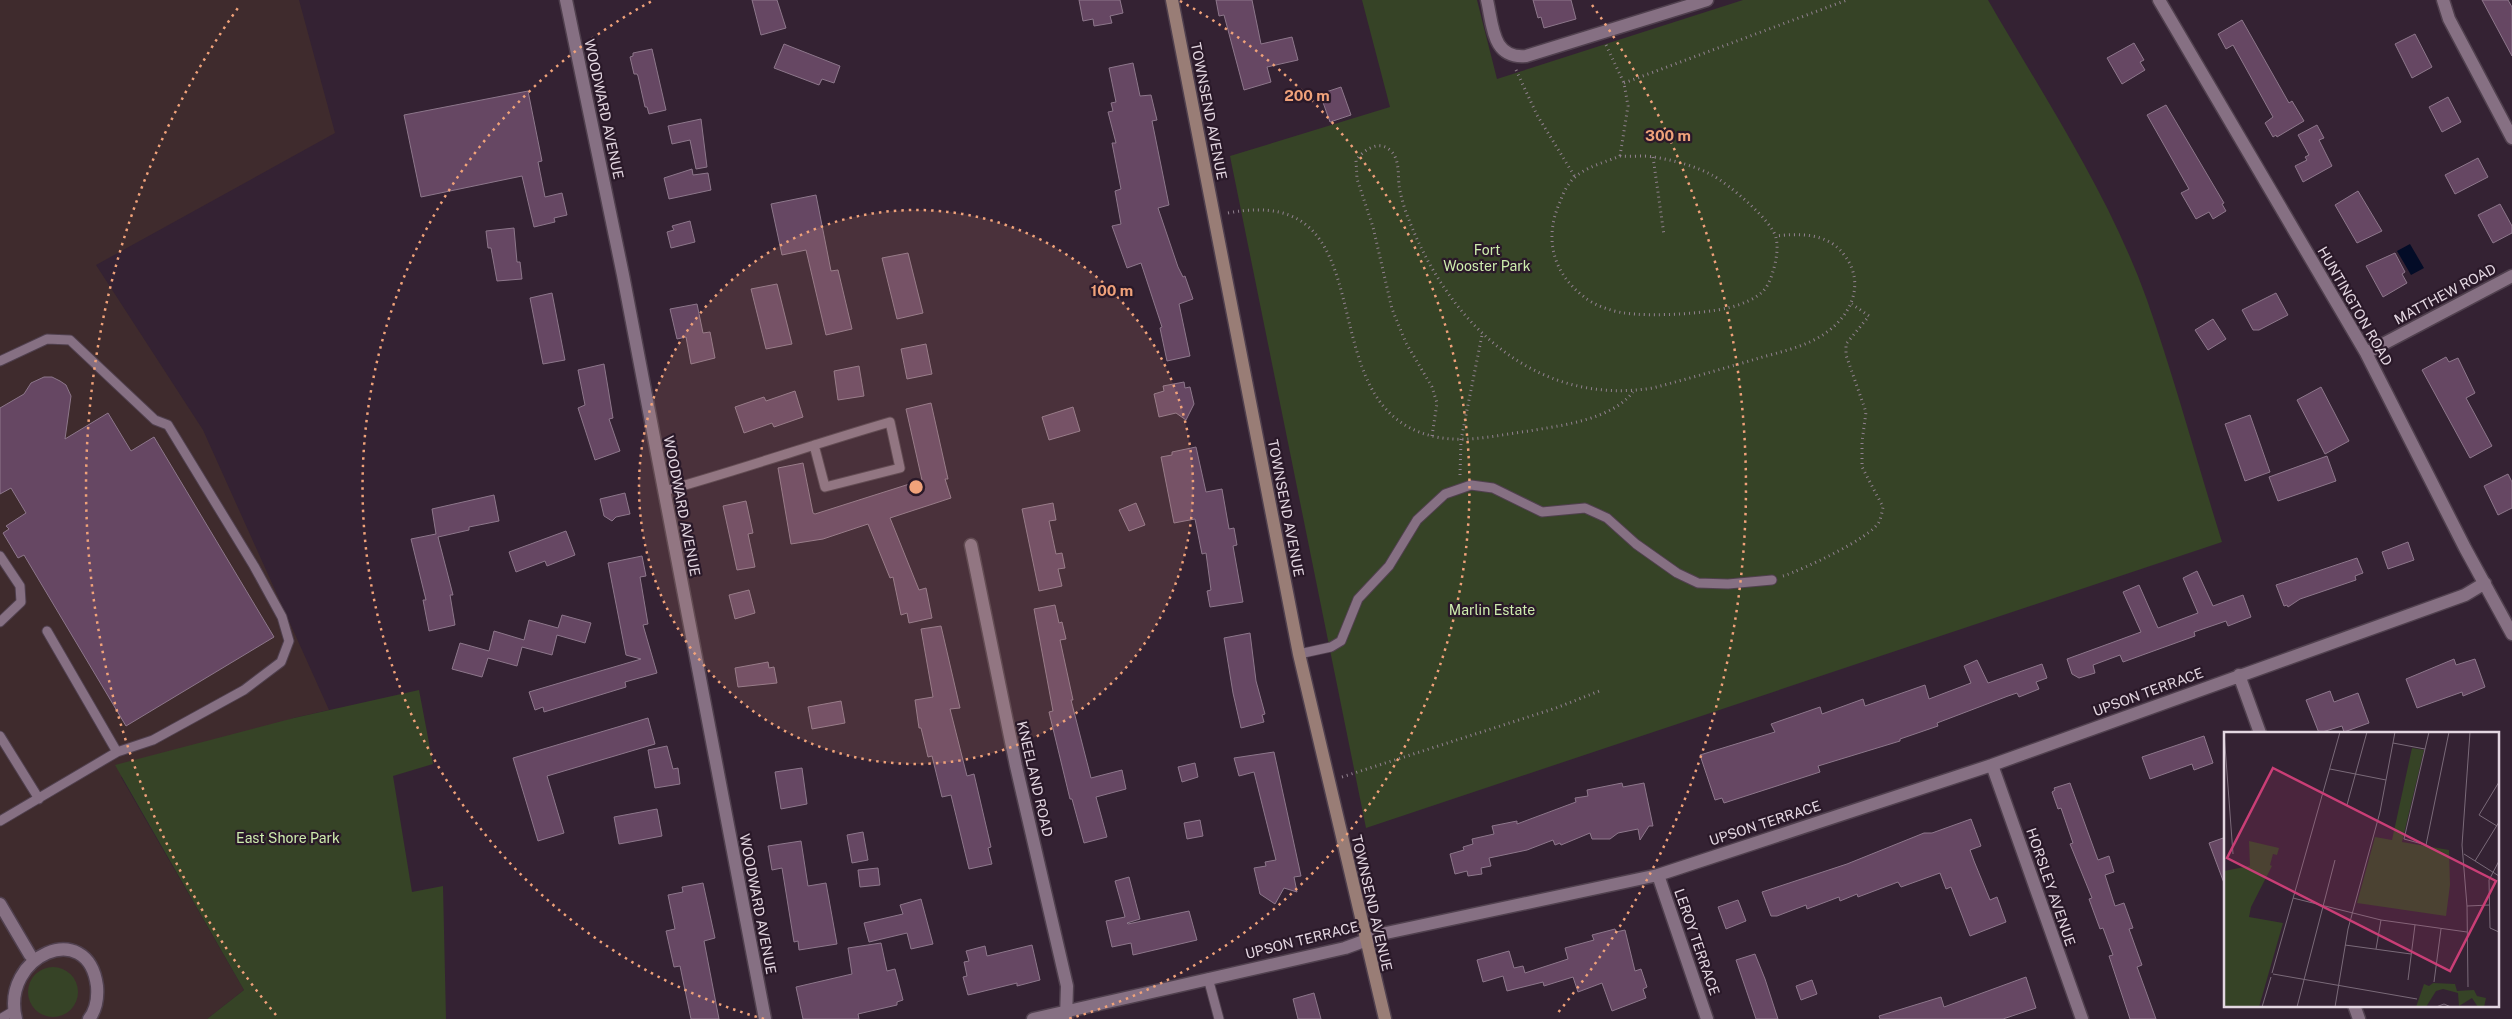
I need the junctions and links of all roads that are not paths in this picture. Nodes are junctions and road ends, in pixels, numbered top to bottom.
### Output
1 (566, 0) edge
2 (1172, 0) edge
3 (1487, 0) edge
4 (1707, 0) edge
5 (2160, 0) edge
6 (2444, 0) edge
7 (2512, 138) edge
8 (2512, 276) edge
9 (2366, 353) junction
10 (0, 361) edge
11 (814, 445) junction
12 (664, 491) junction
13 (971, 545) dead end
14 (0, 556) edge
15 (1772, 580) road end
16 (2485, 583) junction
17 (0, 622) edge
18 (47, 631) dead end
19 (2512, 634) edge
20 (1299, 654) junction
21 (2239, 675) junction
22 (2260, 732) edge
23 (0, 736) edge
24 (117, 752) junction
25 (1992, 765) junction
26 (39, 799) junction
27 (0, 821) edge
28 (1658, 875) junction
29 (0, 904) edge
30 (1365, 940) junction
31 (30, 955) junction
32 (1208, 978) junction
33 (2354, 1006) edge
34 (1066, 1015) edge
35 (14, 1016) edge
36 (0, 1019) edge
37 (89, 1019) edge
38 (765, 1019) edge
39 (1033, 1019) edge
40 (1219, 1019) edge
41 (1384, 1019) edge
42 (1707, 1019) edge
43 (2082, 1019) edge
44 (2359, 1019) edge

1 - 12 street, WOODWARD AVENUE
2 - 20 main road, TOWNSEND AVENUE
3 - 4 street
5 - 9 street, HUNTINGTON ROAD
6 - 7 street
8 - 9 street, MATTHEW ROAD
9 - 16 street, HUNTINGTON ROAD
10 - 24 lane
11 - 11 lane
11 - 12 lane
12 - 38 street, WOODWARD AVENUE
13 - 34 street, KNEELAND ROAD
14 - 17 lane
15 - 20 lane
16 - 19 street, HUNTINGTON ROAD
16 - 21 street, UPSON TERRACE
18 - 24 lane
20 - 30 main road, TOWNSEND AVENUE
21 - 22 street
21 - 25 street, UPSON TERRACE
23 - 26 lane
24 - 26 lane
25 - 28 street, UPSON TERRACE
25 - 43 street, HORSLEY AVENUE
26 - 27 lane
28 - 30 street, UPSON TERRACE
28 - 42 street, LEROY TERRACE
29 - 31 street
30 - 32 street, UPSON TERRACE
30 - 41 main road, TOWNSEND AVENUE
31 - 35 street
31 - 37 street
32 - 34 street, UPSON TERRACE
32 - 40 lane
33 - 44 street
34 - 39 street, UPSON TERRACE
35 - 36 lane

